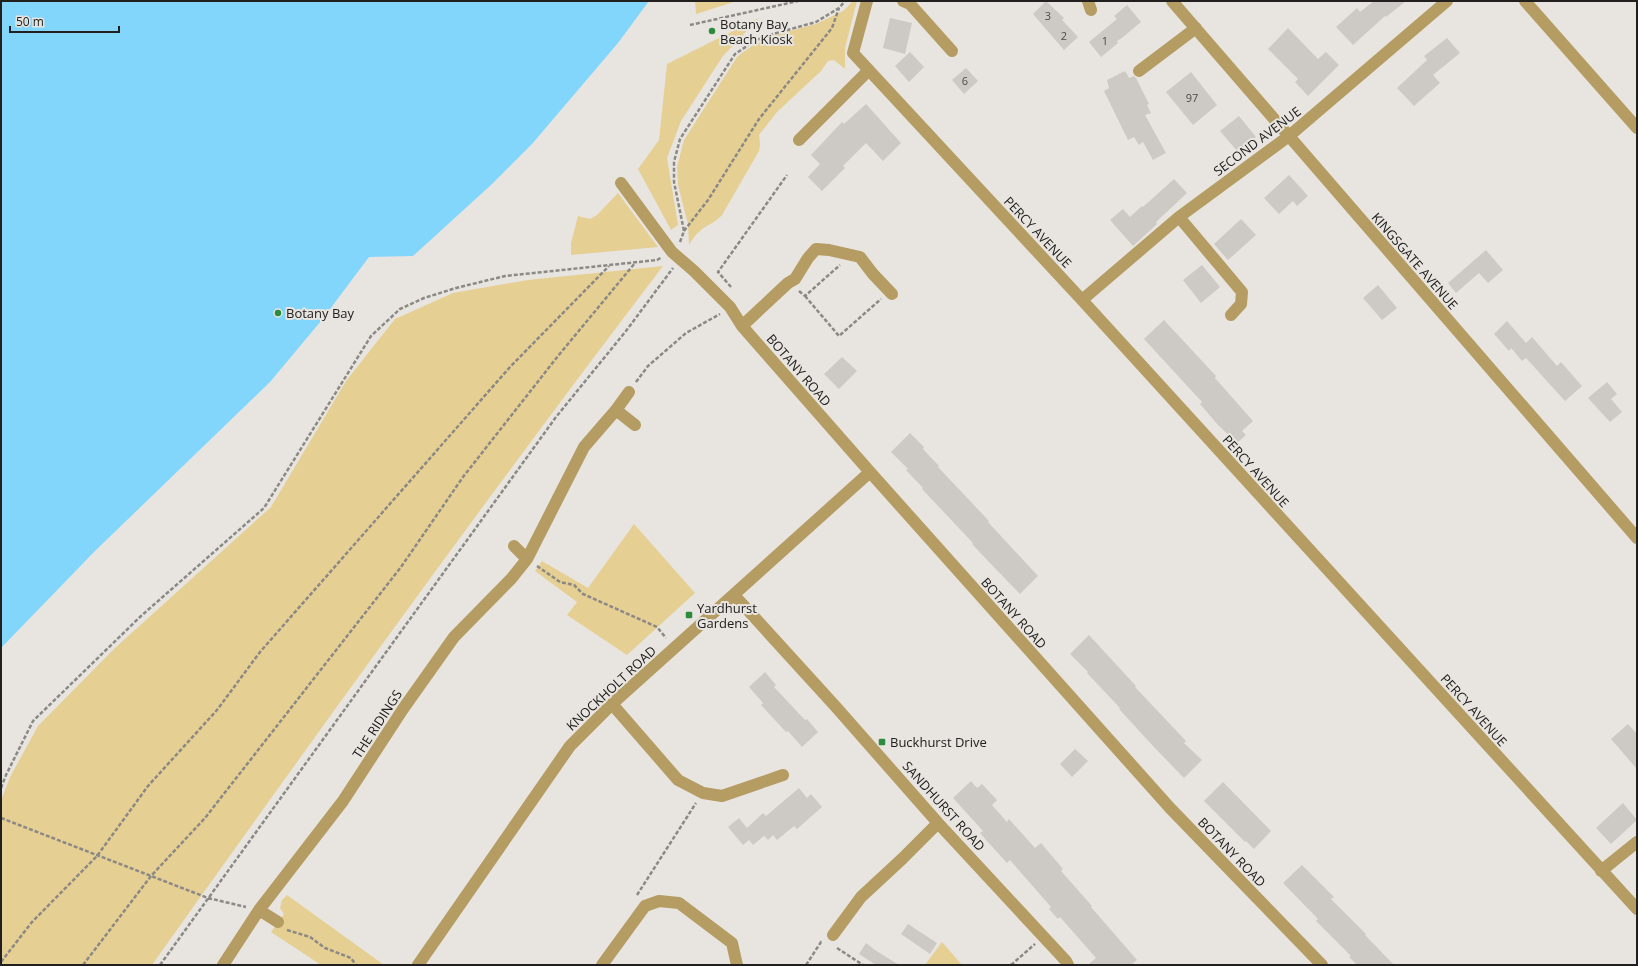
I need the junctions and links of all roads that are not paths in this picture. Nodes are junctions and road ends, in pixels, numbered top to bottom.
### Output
1 (867, 1) edge
2 (903, 1) edge
3 (1172, 1) edge
4 (1447, 1) edge
5 (1525, 1) edge
6 (1196, 28) junction
7 (952, 51) dead end
8 (869, 70) junction
9 (1139, 71) dead end
10 (1637, 128) edge
11 (1289, 136) junction
12 (799, 140) dead end
13 (621, 183) dead end
14 (1179, 217) junction
15 (889, 294) road end
16 (1082, 300) junction
17 (1231, 315) dead end
18 (742, 326) junction
19 (629, 392) road end
20 (616, 410) junction
21 (634, 425) dead end
22 (870, 472) junction
23 (1637, 538) edge
24 (514, 546) dead end
25 (527, 560) junction
26 (734, 595) junction
27 (612, 704) junction
28 (783, 775) dead end
29 (938, 822) junction
30 (1637, 842) edge
31 (1601, 871) junction
32 (1637, 909) edge
33 (259, 910) junction
34 (278, 922) road end
35 (830, 938) road end
36 (223, 965) edge
37 (418, 965) edge
38 (602, 965) edge
39 (737, 965) edge
40 (1068, 965) edge
41 (1322, 965) edge

1 - 8 street, PERCY AVENUE
2 - 7 street
3 - 6 street, KINGSGATE AVENUE
4 - 11 street, SECOND AVENUE
5 - 10 street
6 - 9 street
6 - 11 street, KINGSGATE AVENUE
8 - 12 street
8 - 16 street, PERCY AVENUE
11 - 14 street, SECOND AVENUE
11 - 23 street, KINGSGATE AVENUE
13 - 18 street, BOTANY ROAD
14 - 16 street, SECOND AVENUE
14 - 17 street
15 - 18 street
16 - 31 street, PERCY AVENUE
18 - 22 street, BOTANY ROAD
19 - 20 street, THE RIDINGS
20 - 21 street
20 - 25 street, THE RIDINGS
22 - 26 street, KNOCKHOLT ROAD
22 - 41 street, BOTANY ROAD
24 - 25 street
25 - 33 street, THE RIDINGS
26 - 27 street, KNOCKHOLT ROAD
26 - 29 street, SANDHURST ROAD
27 - 28 street
27 - 37 street, KNOCKHOLT ROAD
29 - 35 street
29 - 40 street, SANDHURST ROAD
30 - 31 street
31 - 32 street, PERCY AVENUE
33 - 34 street
33 - 36 street, THE RIDINGS
38 - 39 street

